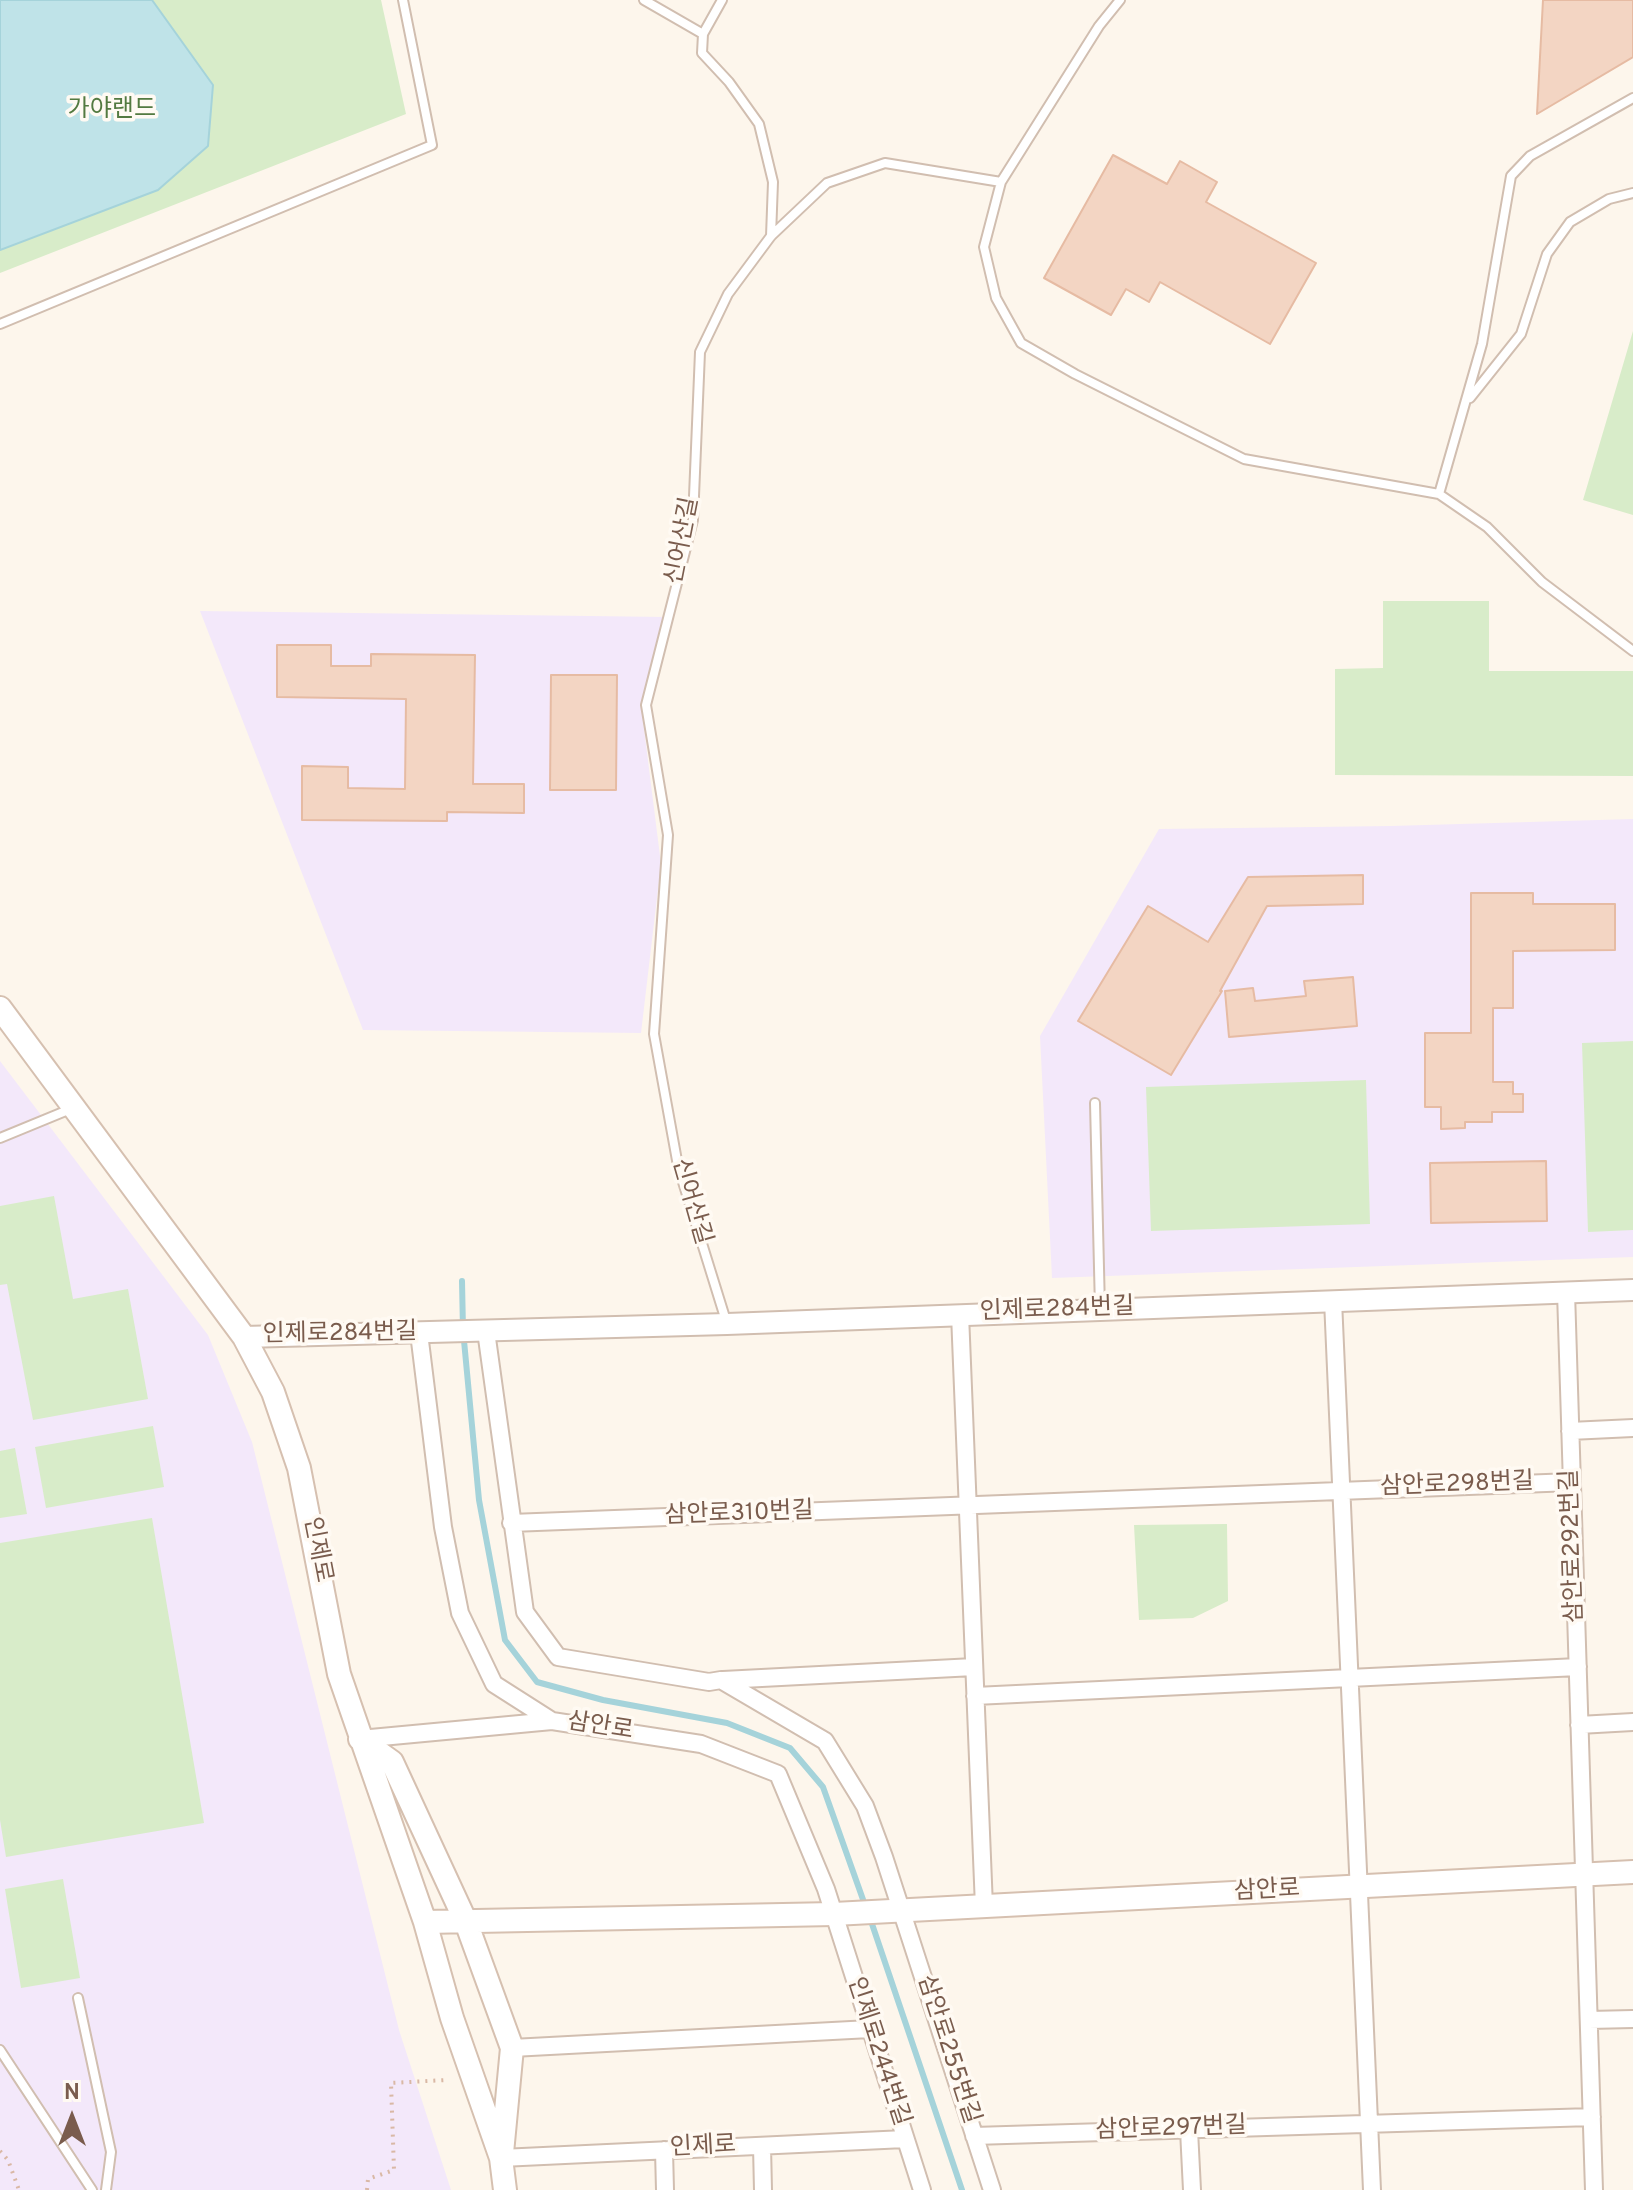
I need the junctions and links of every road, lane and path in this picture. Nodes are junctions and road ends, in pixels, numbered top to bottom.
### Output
1 (403, 0) edge
2 (644, 0) edge
3 (722, 0) edge
4 (1113, 2) edge
5 (703, 34) junction
6 (1633, 98) edge
7 (1001, 182) junction
8 (1633, 193) edge
9 (771, 236) junction
10 (0, 324) edge
11 (1467, 402) junction
12 (1439, 494) junction
13 (1633, 651) edge
14 (0, 1008) edge
15 (1095, 1103) dead end
16 (74, 1107) junction
17 (0, 1138) edge
18 (1633, 1290) edge
19 (1566, 1292) junction
20 (1333, 1300) junction
21 (1100, 1310) junction
22 (960, 1314) junction
23 (727, 1324) junction
24 (483, 1331) junction
25 (428, 1333) junction
26 (244, 1337) junction
27 (1633, 1428) edge
28 (1570, 1431) junction
29 (1572, 1482) junction
30 (1342, 1491) junction
31 (968, 1507) junction
32 (511, 1523) junction
33 (974, 1667) junction
34 (1578, 1667) junction
35 (1351, 1678) junction
36 (721, 1680) junction
37 (975, 1696) junction
38 (552, 1721) junction
39 (1633, 1722) edge
40 (1579, 1725) junction
41 (360, 1739) junction
42 (1633, 1872) edge
43 (1584, 1874) junction
44 (1359, 1887) junction
45 (984, 1907) junction
46 (896, 1910) junction
47 (838, 1914) junction
48 (425, 1922) junction
49 (466, 1922) junction
50 (78, 1998) dead end
51 (1633, 2019) edge
52 (1589, 2020) junction
53 (870, 2029) junction
54 (512, 2048) junction
55 (0, 2050) edge
56 (446, 2080) dead end
57 (1592, 2117) junction
58 (1368, 2124) junction
59 (1189, 2130) junction
60 (974, 2136) junction
61 (905, 2139) junction
62 (762, 2146) junction
63 (664, 2150) junction
64 (0, 2151) edge
65 (501, 2158) junction
66 (19, 2190) edge
67 (92, 2190) edge
68 (106, 2190) edge
69 (367, 2190) edge
70 (505, 2190) edge
71 (665, 2190) edge
72 (763, 2190) edge
73 (922, 2190) edge
74 (992, 2190) edge
75 (1192, 2190) edge
76 (1372, 2190) edge
77 (1594, 2190) edge

1 - 10 lane
2 - 5 lane
3 - 5 lane
4 - 7 lane
5 - 9 lane
6 - 11 lane
7 - 9 lane, 신어산길
7 - 12 lane
8 - 11 lane
9 - 23 lane, 신어산길
11 - 12 lane
12 - 13 lane
14 - 16 main road, 인제로
15 - 21 lane
16 - 17 lane
16 - 26 main road, 인제로
18 - 19 street, 인제로284번길
19 - 20 street, 인제로284번길
19 - 28 street, 삼안로292번길
20 - 21 street, 인제로284번길
20 - 30 street
21 - 22 street, 인제로284번길
22 - 23 street, 인제로284번길
22 - 31 street
23 - 24 street, 인제로284번길
24 - 25 street, 인제로284번길
24 - 32 street
25 - 26 street, 인제로284번길
25 - 38 street, 삼안로
26 - 41 main road, 인제로
27 - 28 street
28 - 29 street, 삼안로292번길
29 - 30 street, 삼안로298번길
29 - 34 street, 삼안로292번길
30 - 31 street, 삼안로310번길
30 - 35 street
31 - 32 street, 삼안로310번길
31 - 33 street
32 - 36 street
33 - 36 street
33 - 37 street
34 - 35 street
34 - 40 street, 삼안로292번길
35 - 37 street
35 - 44 street
36 - 46 street
37 - 45 street
38 - 41 street
38 - 47 street, 삼안로
39 - 40 street
40 - 43 street, 삼안로292번길
41 - 48 main road, 인제로
41 - 49 main road
42 - 43 main road, 삼안로
43 - 44 main road, 삼안로
43 - 52 street, 삼안로292번길
44 - 45 main road, 삼안로
44 - 58 street
45 - 46 main road, 삼안로
46 - 47 main road, 삼안로
46 - 60 street, 삼안로255번길
47 - 49 main road
47 - 53 street, 인제로244번길
48 - 49 main road
48 - 65 main road, 인제로
49 - 54 main road
50 - 68 lane
51 - 52 street
52 - 57 street, 삼안로292번길
53 - 54 street
53 - 61 street, 인제로244번길
54 - 65 main road
55 - 67 lane
56 - 69 path
57 - 58 street, 삼안로297번길
57 - 77 street, 삼안로292번길
58 - 59 street, 삼안로297번길
58 - 76 street
59 - 60 street, 삼안로297번길
59 - 75 street
60 - 74 street, 삼안로255번길
61 - 62 street, 인제로
61 - 73 street, 인제로244번길
62 - 63 street, 인제로
62 - 72 street
63 - 65 street, 인제로
63 - 71 street
64 - 66 path
65 - 70 main road, 인제로

